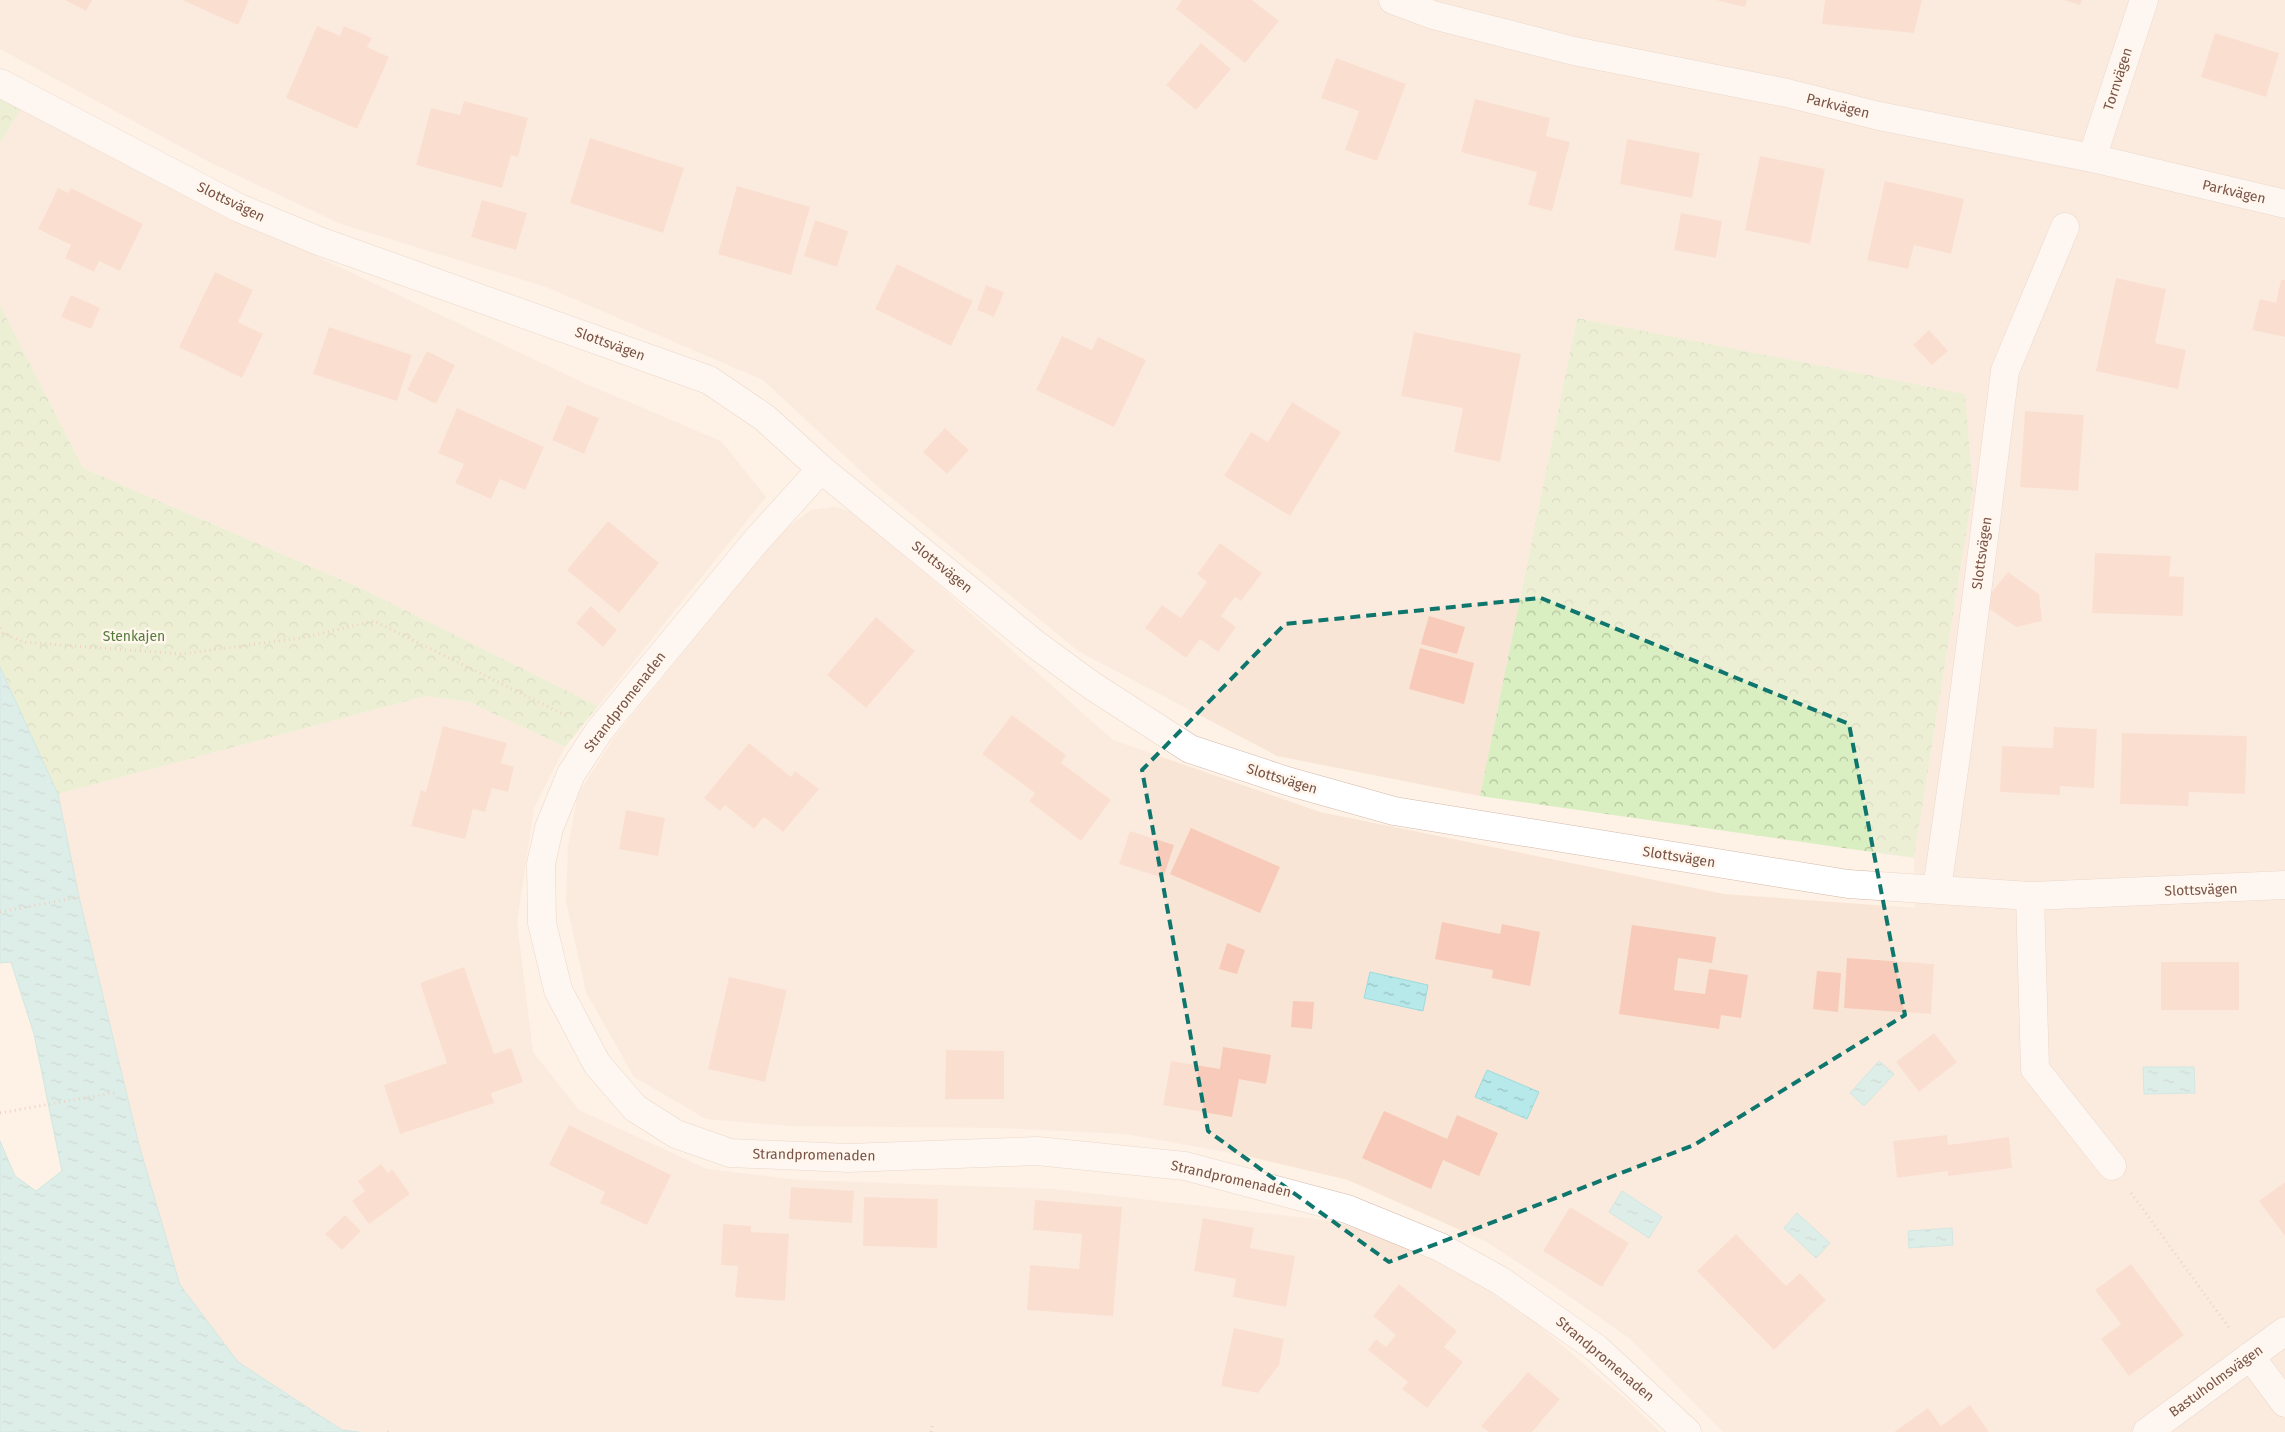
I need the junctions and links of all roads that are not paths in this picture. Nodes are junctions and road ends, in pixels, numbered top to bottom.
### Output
1 (1393, 0) edge
2 (2144, 0) edge
3 (0, 83) edge
4 (2092, 158) junction
5 (2285, 204) edge
6 (2065, 227) dead end
7 (821, 469) junction
8 (2285, 885) edge
9 (1937, 889) junction
10 (2030, 896) junction
11 (2112, 1166) road end
12 (2285, 1331) edge
13 (2250, 1356) junction
14 (2285, 1403) edge
15 (1687, 1432) edge
16 (2147, 1432) edge

1 - 4 street, Parkvägen
2 - 4 street, Tornvägen
3 - 7 street, Slottsvägen
4 - 5 street, Parkvägen
6 - 9 street, Slottsvägen
7 - 9 street, Slottsvägen
7 - 15 street, Strandpromenaden
8 - 10 street, Slottsvägen
9 - 10 street, Slottsvägen
10 - 11 street
12 - 13 street, Bastuholmsvägen
13 - 14 street
13 - 16 street, Bastuholmsvägen

